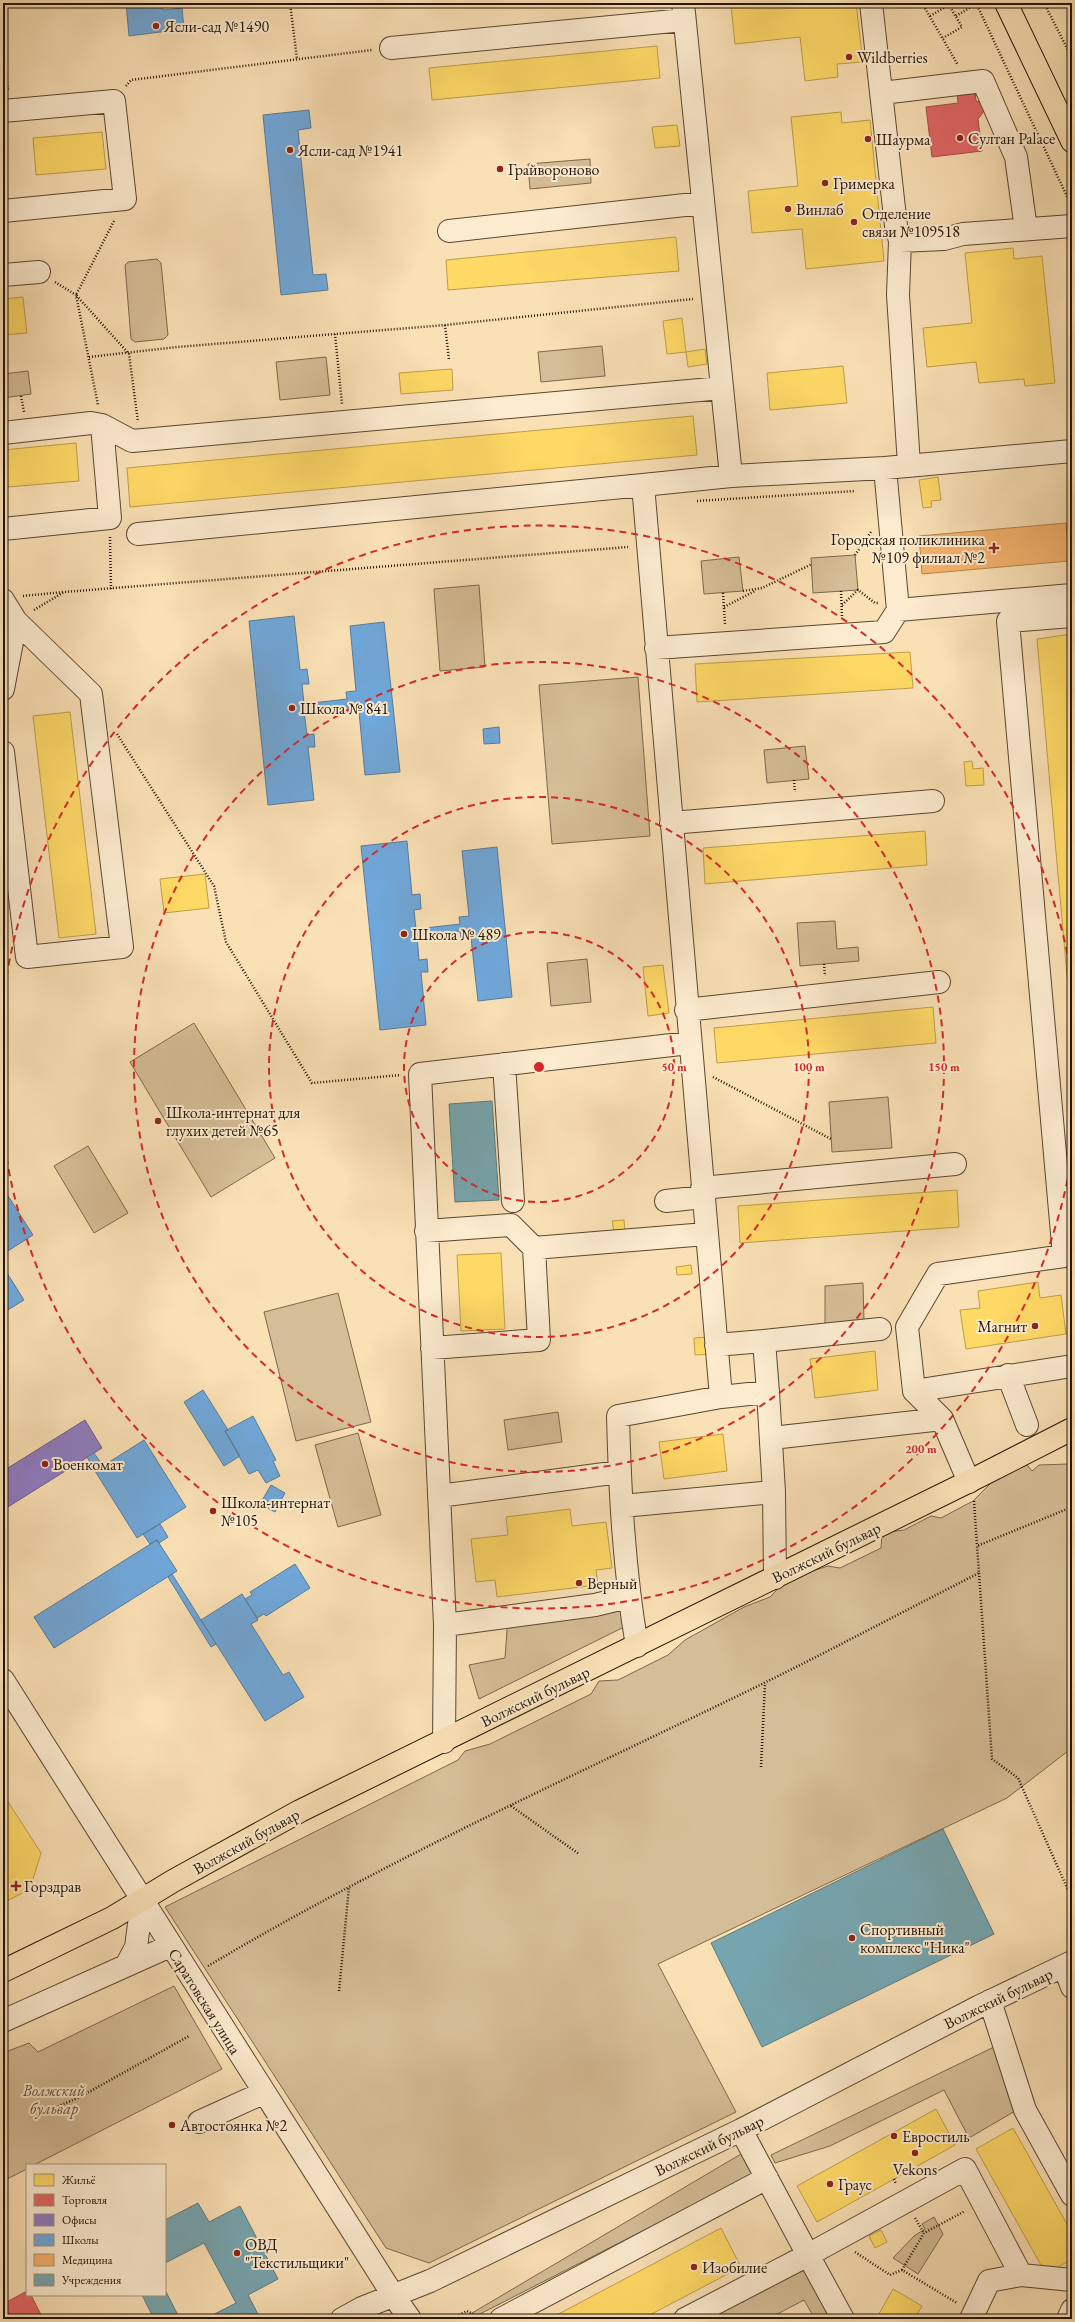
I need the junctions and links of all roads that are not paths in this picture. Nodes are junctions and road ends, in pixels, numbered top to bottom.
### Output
1 (871, 3) edge
2 (1006, 3) edge
3 (683, 11) edge
4 (391, 48) road end
5 (882, 93) junction
6 (7, 111) edge
7 (1072, 141) edge
8 (703, 203) junction
9 (3, 211) edge
10 (1072, 226) edge
11 (1026, 229) junction
12 (449, 231) dead end
13 (900, 241) junction
14 (39, 272) road end
15 (3, 275) edge
16 (722, 388) junction
17 (102, 425) junction
18 (3, 433) edge
19 (1072, 451) edge
20 (910, 465) junction
21 (885, 468) junction
22 (731, 476) junction
23 (643, 485) junction
24 (3, 529) edge
25 (138, 534) dead end
26 (1072, 595) edge
27 (11, 598) edge
28 (898, 610) junction
29 (1072, 616) edge
30 (16, 621) junction
31 (656, 648) junction
32 (3, 689) edge
33 (3, 752) edge
34 (934, 801) dead end
35 (671, 823) junction
36 (939, 982) dead end
37 (686, 1010) junction
38 (689, 1043) junction
39 (504, 1064) junction
40 (955, 1164) dead end
41 (703, 1193) junction
42 (513, 1201) dead end
43 (666, 1201) dead end
44 (426, 1231) junction
45 (706, 1234) junction
46 (534, 1248) junction
47 (880, 1329) dead end
48 (764, 1341) junction
49 (716, 1345) junction
50 (432, 1348) junction
51 (1072, 1366) edge
52 (1008, 1375) junction
53 (914, 1391) junction
54 (768, 1392) junction
55 (721, 1397) junction
56 (942, 1419) junction
57 (1027, 1425) dead end
58 (1072, 1429) edge
59 (772, 1438) junction
60 (619, 1472) junction
61 (774, 1492) junction
62 (971, 1492) junction
63 (439, 1496) junction
64 (622, 1506) junction
65 (775, 1578) junction
66 (628, 1597) junction
67 (445, 1625) junction
68 (637, 1646) junction
69 (3, 1680) edge
70 (444, 1742) junction
71 (142, 1901) junction
72 (170, 1946) junction
73 (127, 1964) junction
74 (1068, 1964) edge
75 (3, 1971) edge
76 (1072, 1987) edge
77 (990, 2001) junction
78 (3, 2021) edge
79 (263, 2093) junction
80 (199, 2122) dead end
81 (741, 2130) junction
82 (767, 2178) junction
83 (1072, 2195) edge
84 (808, 2255) junction
85 (1020, 2275) junction
86 (1072, 2280) edge
87 (392, 2295) junction
88 (1072, 2310) edge
89 (972, 2316) edge
90 (342, 2319) edge
91 (410, 2319) edge
92 (501, 2319) edge
93 (685, 2319) edge
94 (843, 2319) edge
95 (1068, 2319) edge

1 - 5 street
2 - 7 main road
3 - 4 street
3 - 8 street
5 - 11 street
5 - 13 street
6 - 9 street
8 - 12 street
8 - 16 street
10 - 11 street
11 - 13 street
13 - 20 street
14 - 15 street
16 - 17 street
16 - 22 street
17 - 18 street
17 - 24 street
19 - 20 street
20 - 21 street
21 - 22 street
21 - 28 street
22 - 23 street
23 - 25 street
23 - 31 street
26 - 28 street
27 - 30 street
28 - 31 street
29 - 53 street
30 - 32 street
30 - 33 street
31 - 35 street
34 - 35 street
35 - 37 street
36 - 37 street
37 - 38 street
38 - 39 street
38 - 41 street
39 - 42 street
39 - 44 street
40 - 41 street
41 - 43 street
41 - 45 street
44 - 46 street
44 - 50 street
45 - 46 street
45 - 49 street
46 - 50 street
47 - 48 street
48 - 49 street
48 - 54 street
49 - 55 street
50 - 63 street
51 - 52 street
52 - 53 street
52 - 57 street
53 - 56 street
54 - 55 street
54 - 59 street
55 - 60 street
56 - 59 street
56 - 62 street
58 - 62 main road, Волжский бульвар
59 - 61 street
60 - 63 street
60 - 64 street
61 - 64 street
61 - 65 street
62 - 65 main road, Волжский бульвар
63 - 67 street
64 - 66 street
65 - 68 main road, Волжский бульвар
66 - 67 street
66 - 68 street
67 - 70 street
68 - 70 main road, Волжский бульвар
69 - 71 street, Саратовская улица
70 - 71 main road, Волжский бульвар
71 - 72 street, Саратовская улица
71 - 73 street
71 - 75 main road, Волжский бульвар
72 - 73 street
72 - 79 street, Саратовская улица
73 - 78 street
74 - 76 street
74 - 77 street, Волжский бульвар
77 - 81 street, Волжский бульвар
77 - 83 street
79 - 80 street
79 - 87 street, Саратовская улица
81 - 82 street
81 - 87 street, Волжский бульвар
82 - 84 street
82 - 92 street
84 - 85 street
84 - 93 street
84 - 94 street
85 - 86 street
85 - 89 street
87 - 90 street, Волжский бульвар
87 - 91 street, Саратовская улица
88 - 95 street

